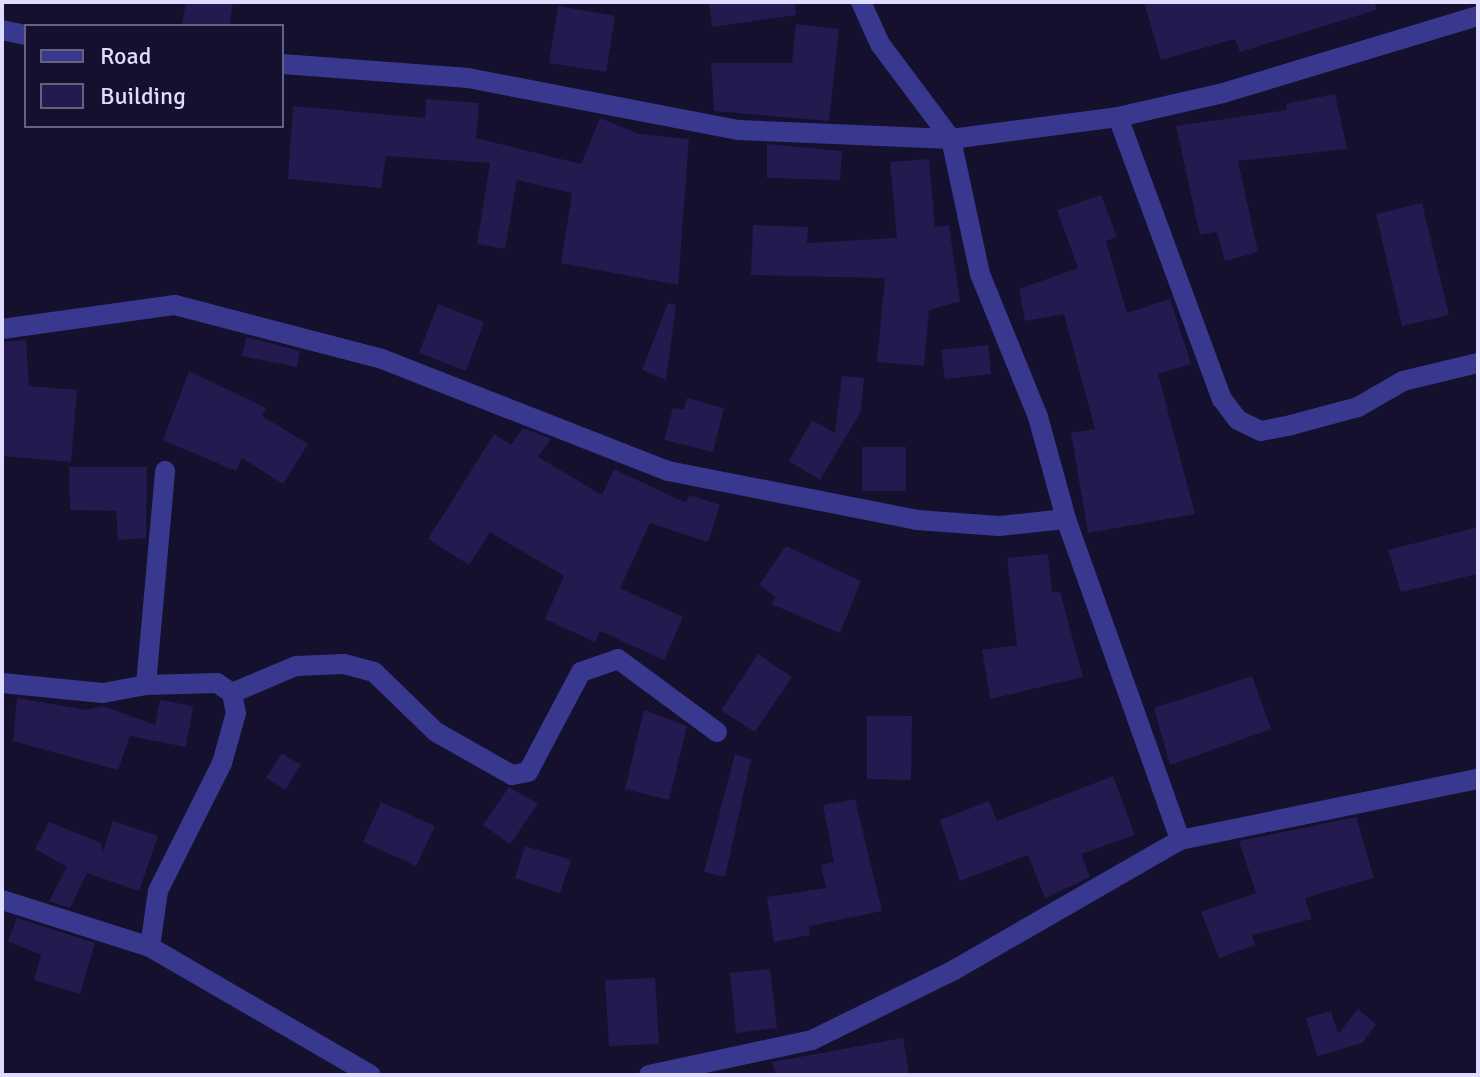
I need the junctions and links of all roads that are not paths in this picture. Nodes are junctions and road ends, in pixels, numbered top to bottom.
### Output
1 (861, 2) edge
2 (1478, 16) edge
3 (2, 30) edge
4 (24, 35) edge
5 (284, 64) edge
6 (1118, 117) junction
7 (951, 139) junction
8 (2, 329) edge
9 (1478, 363) edge
10 (165, 471) dead end
11 (1066, 519) junction
12 (2, 683) edge
13 (146, 685) junction
14 (232, 693) junction
15 (717, 732) dead end
16 (1478, 779) edge
17 (1180, 840) junction
18 (2, 900) edge
19 (150, 947) junction
20 (371, 1075) edge
21 (649, 1075) edge

1 - 7 street
2 - 6 street
3 - 4 street
5 - 7 street
6 - 7 street
6 - 9 street
7 - 11 street
8 - 11 street
10 - 13 street
11 - 17 street
12 - 13 street
13 - 14 street
14 - 15 street
14 - 19 street
16 - 17 street
17 - 21 street
18 - 19 street
19 - 20 street

